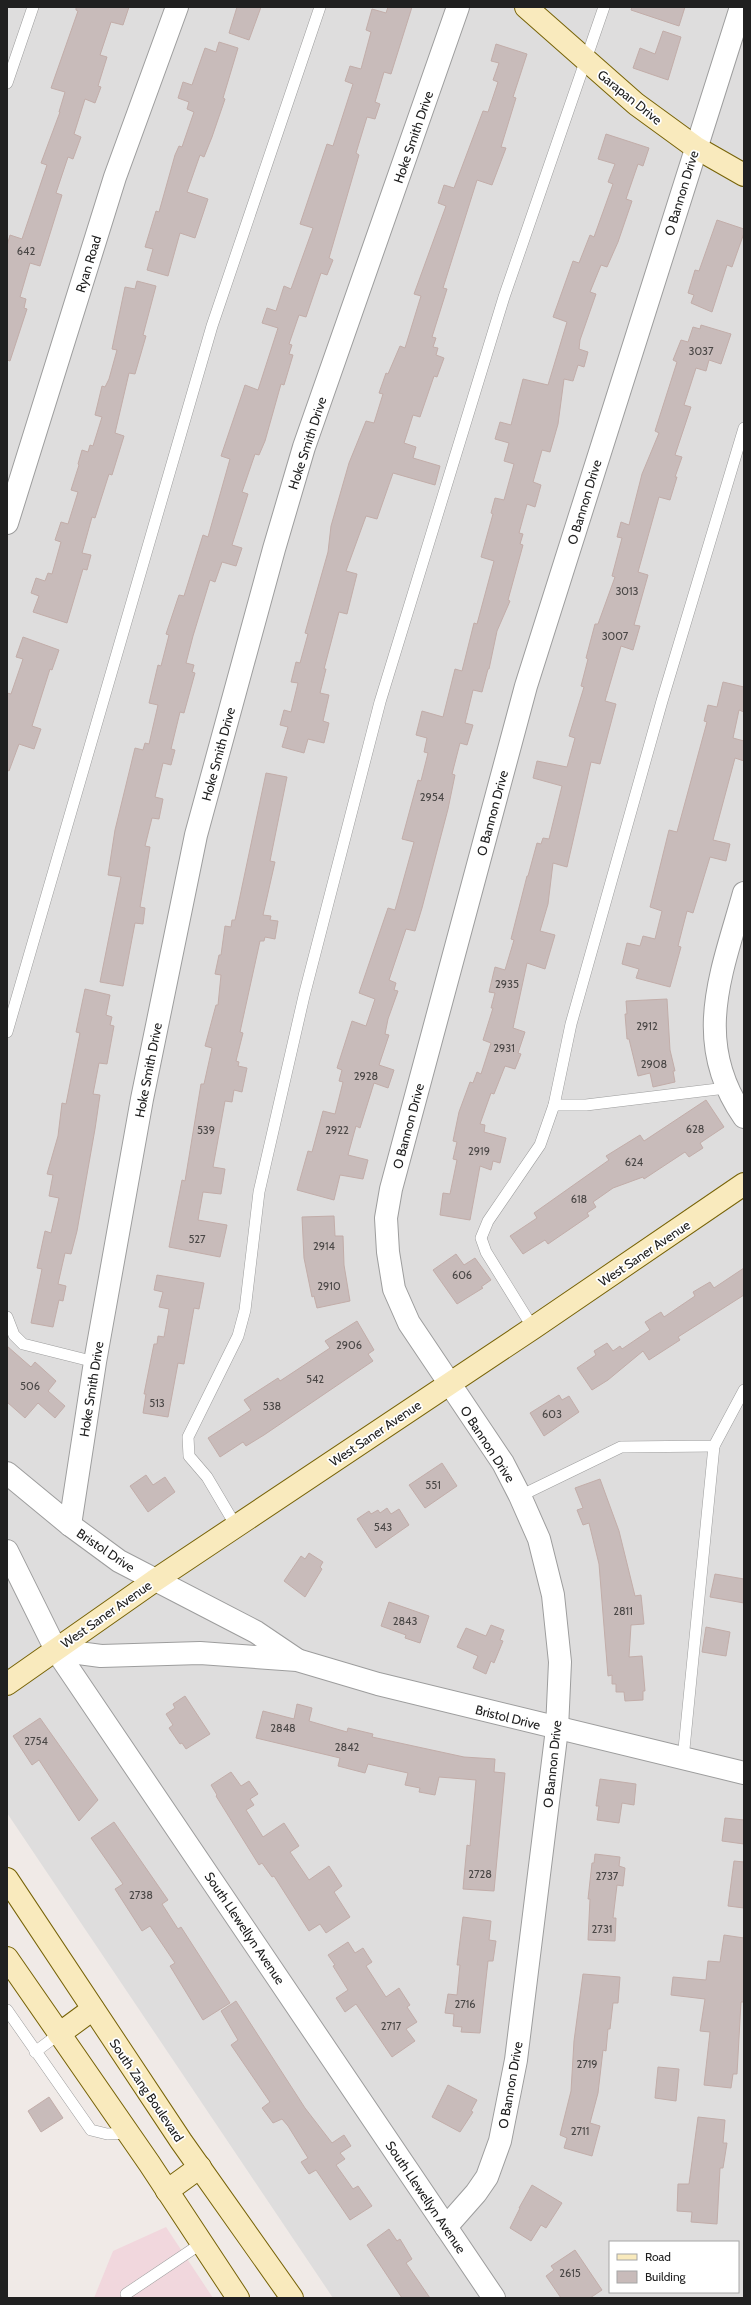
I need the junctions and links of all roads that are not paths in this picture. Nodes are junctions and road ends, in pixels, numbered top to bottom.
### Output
1 (33, 7) edge
2 (177, 7) edge
3 (320, 7) edge
4 (458, 7) edge
5 (526, 7) edge
6 (604, 7) edge
7 (741, 7) edge
8 (585, 61) junction
9 (7, 83) edge
10 (695, 147) junction
11 (744, 175) edge
12 (744, 428) edge
13 (7, 523) edge
14 (744, 892) edge
15 (7, 1032) edge
16 (726, 1088) junction
17 (554, 1105) junction
18 (744, 1116) edge
19 (744, 1184) edge
20 (7, 1317) edge
21 (533, 1328) junction
22 (95, 1362) junction
23 (449, 1384) junction
24 (744, 1390) edge
25 (714, 1446) junction
26 (7, 1474) edge
27 (520, 1496) junction
28 (70, 1525) junction
29 (236, 1526) junction
30 (7, 1551) edge
31 (154, 1581) junction
32 (56, 1650) junction
33 (297, 1660) junction
34 (7, 1684) edge
35 (557, 1729) junction
36 (683, 1759) junction
37 (744, 1773) edge
38 (7, 1879) edge
39 (7, 1958) edge
40 (93, 2009) junction
41 (7, 2010) edge
42 (59, 2034) junction
43 (35, 2052) junction
44 (128, 2133) junction
45 (200, 2167) junction
46 (167, 2191) junction
47 (446, 2227) junction
48 (202, 2243) junction
49 (126, 2294) dead end
50 (238, 2298) edge
51 (292, 2298) edge
52 (494, 2298) edge

1 - 9 lane
2 - 13 street, Ryan Road
3 - 15 lane
4 - 22 street, Hoke Smith Drive
5 - 8 street, Garapan Drive
6 - 8 lane
7 - 10 street, O Bannon Drive
8 - 10 street, Garapan Drive
8 - 29 lane
10 - 11 street, Garapan Drive
10 - 23 street, O Bannon Drive
12 - 17 lane
14 - 16 street
16 - 17 lane
16 - 18 street
17 - 21 lane
19 - 21 street, West Saner Avenue
20 - 22 lane
21 - 23 street, West Saner Avenue
22 - 28 street, Hoke Smith Drive
23 - 27 street, O Bannon Drive
23 - 29 street, West Saner Avenue
24 - 25 lane
25 - 27 lane
25 - 36 lane
26 - 28 street, Bristol Drive
27 - 35 street, O Bannon Drive
28 - 31 street, Bristol Drive
29 - 31 street, West Saner Avenue
30 - 32 street, South Llewellyn Avenue
31 - 32 street, West Saner Avenue
31 - 33 street, Bristol Drive
32 - 33 street, Bristol Drive
32 - 34 street, West Saner Avenue
32 - 47 street, South Llewellyn Avenue
33 - 35 street, Bristol Drive
35 - 36 street, Bristol Drive
35 - 47 street, O Bannon Drive
36 - 37 street, Bristol Drive
38 - 40 street, South Zang Boulevard
39 - 42 street
40 - 42 street
40 - 45 street, South Zang Boulevard
41 - 43 lane
42 - 43 lane
42 - 44 street
43 - 44 lane
44 - 46 street
45 - 46 street
45 - 51 street, South Zang Boulevard
46 - 48 street
47 - 52 street, South Llewellyn Avenue
48 - 49 lane
48 - 50 street

